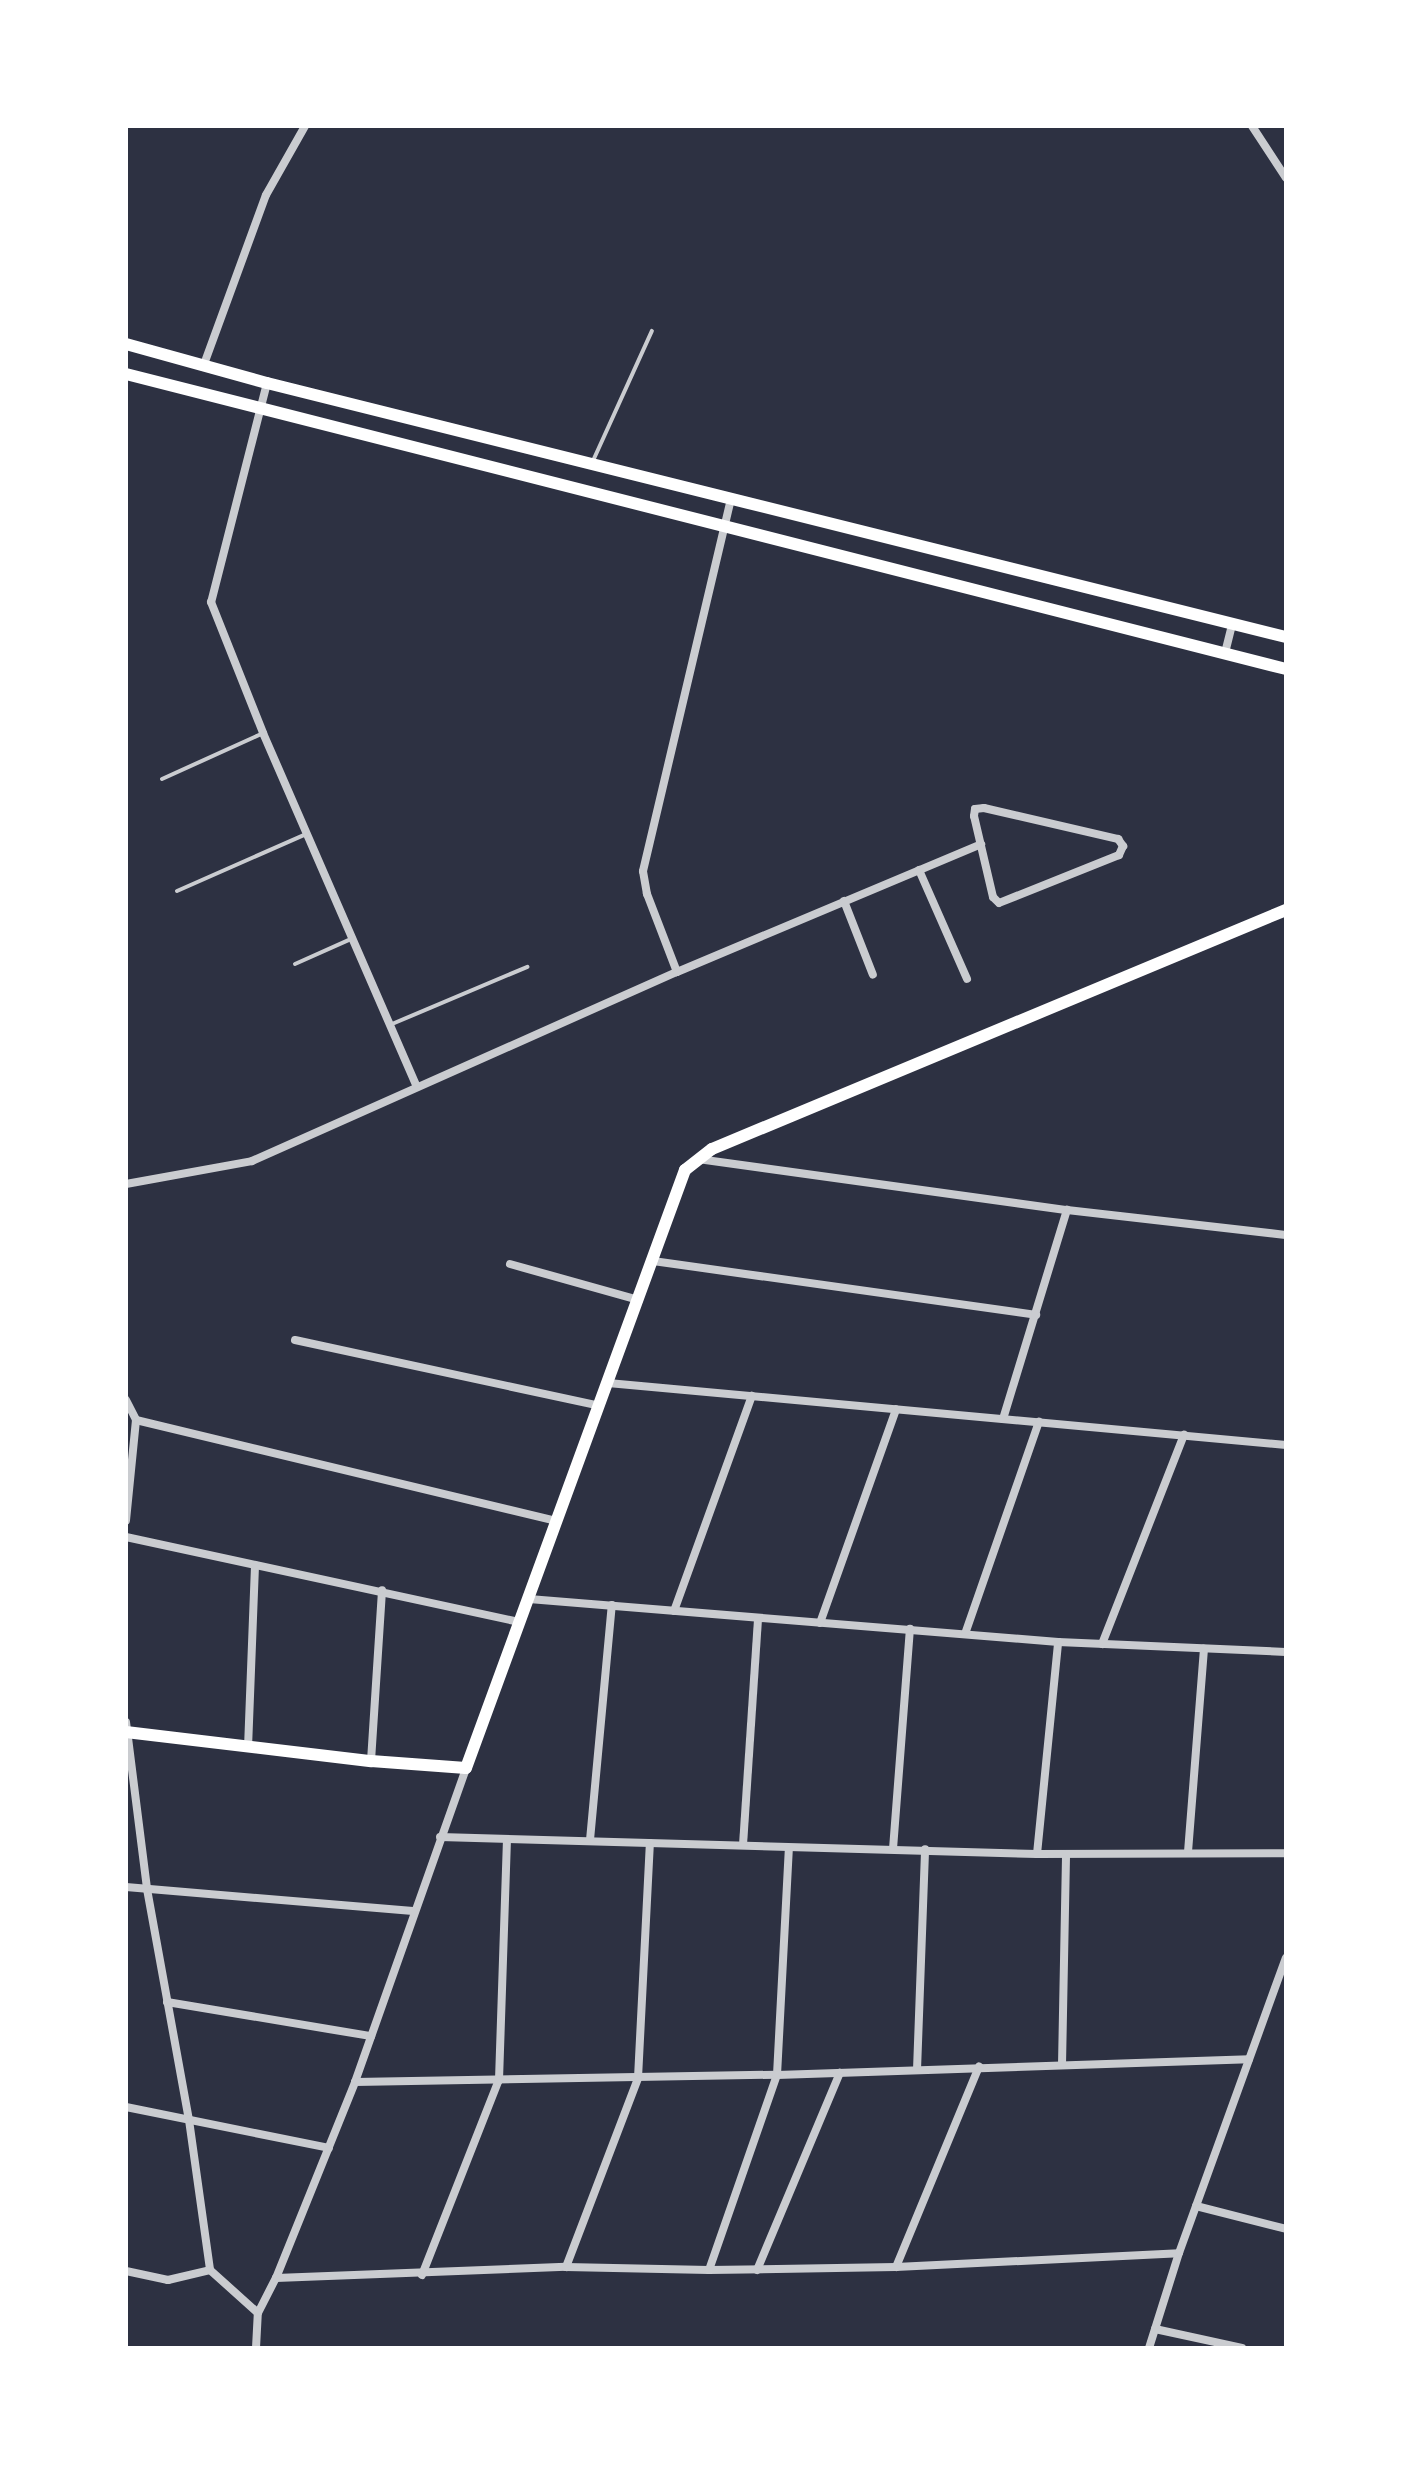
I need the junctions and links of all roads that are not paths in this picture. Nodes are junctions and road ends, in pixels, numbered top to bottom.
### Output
1 (305, 126) edge
2 (1252, 126) edge
3 (1286, 178) edge
4 (652, 331) dead end
5 (126, 344) edge
6 (203, 367) junction
7 (126, 374) edge
8 (267, 383) junction
9 (260, 407) junction
10 (591, 465) junction
11 (731, 500) junction
12 (725, 524) junction
13 (1232, 624) junction
14 (1286, 637) edge
15 (1225, 653) junction
16 (1286, 669) edge
17 (263, 733) junction
18 (162, 779) dead end
19 (307, 833) junction
20 (981, 844) junction
21 (919, 870) junction
22 (177, 891) dead end
23 (844, 901) junction
24 (1286, 910) edge
25 (352, 938) junction
26 (295, 964) dead end
27 (527, 967) dead end
28 (677, 972) junction
29 (873, 975) dead end
30 (967, 979) dead end
31 (390, 1025) junction
32 (417, 1087) junction
33 (697, 1159) junction
34 (126, 1184) edge
35 (1067, 1210) junction
36 (1286, 1235) edge
37 (653, 1261) junction
38 (510, 1264) dead end
39 (639, 1300) junction
40 (1036, 1315) junction
41 (295, 1340) dead end
42 (608, 1383) junction
43 (752, 1396) junction
44 (126, 1400) edge
45 (600, 1406) junction
46 (896, 1409) junction
47 (1003, 1419) junction
48 (136, 1420) junction
49 (1039, 1422) junction
50 (1184, 1435) junction
51 (1286, 1445) edge
52 (126, 1521) edge
53 (557, 1521) junction
54 (126, 1537) edge
55 (255, 1565) junction
56 (382, 1590) junction
57 (529, 1599) junction
58 (612, 1605) junction
59 (674, 1611) junction
60 (758, 1618) junction
61 (519, 1622) junction
62 (820, 1623) junction
63 (910, 1629) junction
64 (965, 1634) junction
65 (1058, 1642) junction
66 (1102, 1644) junction
67 (1204, 1649) junction
68 (1286, 1652) edge
69 (126, 1729) edge
70 (248, 1748) junction
71 (371, 1761) junction
72 (466, 1768) junction
73 (440, 1837) junction
74 (507, 1839) junction
75 (590, 1840) junction
76 (650, 1843) junction
77 (743, 1845) junction
78 (789, 1848) junction
79 (893, 1849) junction
80 (925, 1849) junction
81 (1188, 1852) junction
82 (1286, 1853) edge
83 (1037, 1854) junction
84 (1066, 1854) junction
85 (126, 1887) edge
86 (147, 1889) junction
87 (413, 1911) junction
88 (1286, 1958) edge
89 (167, 2002) junction
90 (371, 2036) junction
91 (1249, 2059) junction
92 (1062, 2065) junction
93 (979, 2067) junction
94 (917, 2070) junction
95 (840, 2073) junction
96 (777, 2075) junction
97 (638, 2078) junction
98 (499, 2080) junction
99 (355, 2082) junction
100 (126, 2107) edge
101 (189, 2120) junction
102 (329, 2148) junction
103 (1196, 2206) junction
104 (1286, 2229) edge
105 (1179, 2253) junction
106 (566, 2267) junction
107 (896, 2267) junction
108 (210, 2270) junction
109 (709, 2270) junction
110 (757, 2270) junction
111 (126, 2271) edge
112 (422, 2275) junction
113 (276, 2278) junction
114 (258, 2313) junction
115 (1155, 2329) junction
116 (256, 2348) edge
117 (1149, 2348) edge
118 (1242, 2348) edge

1 - 6 street
2 - 3 street
4 - 10 lane
5 - 6 main road
6 - 8 main road
7 - 9 main road
8 - 9 street
8 - 10 main road
9 - 12 main road
9 - 17 street
10 - 11 main road
11 - 12 street
11 - 13 main road
12 - 15 main road
12 - 28 street
13 - 14 main road
13 - 15 street
15 - 16 main road
17 - 18 lane
17 - 19 street
19 - 22 lane
19 - 25 street
20 - 20 street
20 - 21 street
21 - 23 street
21 - 30 street
23 - 28 street
23 - 29 street
24 - 33 main road
25 - 26 lane
25 - 31 street
27 - 31 lane
28 - 32 street
31 - 32 street
32 - 34 street
33 - 35 street
33 - 37 main road
35 - 36 street
35 - 40 street
37 - 39 main road
37 - 40 street
38 - 39 street
39 - 42 main road
40 - 47 street
41 - 45 street
42 - 43 street
42 - 45 main road
43 - 46 street
43 - 59 street
44 - 48 street
45 - 53 main road
46 - 47 street
46 - 62 street
47 - 49 street
48 - 52 street
48 - 53 street
49 - 50 street
49 - 64 street
50 - 51 street
50 - 66 street
53 - 57 main road
54 - 55 street
55 - 56 street
55 - 70 street
56 - 61 street
56 - 71 street
57 - 58 street
57 - 61 main road
58 - 59 street
58 - 75 street
59 - 60 street
60 - 62 street
60 - 77 street
61 - 72 main road
62 - 63 street
63 - 64 street
63 - 79 street
64 - 65 street
65 - 66 street
65 - 83 street
66 - 67 street
67 - 68 street
67 - 81 street
69 - 70 main road
69 - 86 street
70 - 71 main road
71 - 72 main road
72 - 73 street
73 - 74 street
73 - 87 street
74 - 75 street
74 - 98 street
75 - 76 street
76 - 77 street
76 - 97 street
77 - 78 street
78 - 79 street
78 - 96 street
79 - 80 street
80 - 83 street
80 - 94 street
81 - 82 street
81 - 84 street
83 - 84 street
84 - 92 street
85 - 86 street
86 - 87 street
86 - 89 street
87 - 90 street
88 - 91 street
89 - 90 street
89 - 101 street
90 - 99 street
91 - 92 street
91 - 103 street
92 - 93 street
93 - 94 street
93 - 107 street
94 - 95 street
95 - 96 street
95 - 110 street
96 - 97 street
96 - 109 street
97 - 98 street
97 - 106 street
98 - 99 street
98 - 112 street
99 - 102 street
100 - 101 street
101 - 102 street
101 - 108 street
102 - 113 street
103 - 104 street
103 - 105 street
105 - 107 street
105 - 115 street
106 - 109 street
106 - 112 street
107 - 110 street
108 - 111 street
108 - 114 street
109 - 110 street
112 - 113 street
113 - 114 street
114 - 116 street
115 - 117 street
115 - 118 street

